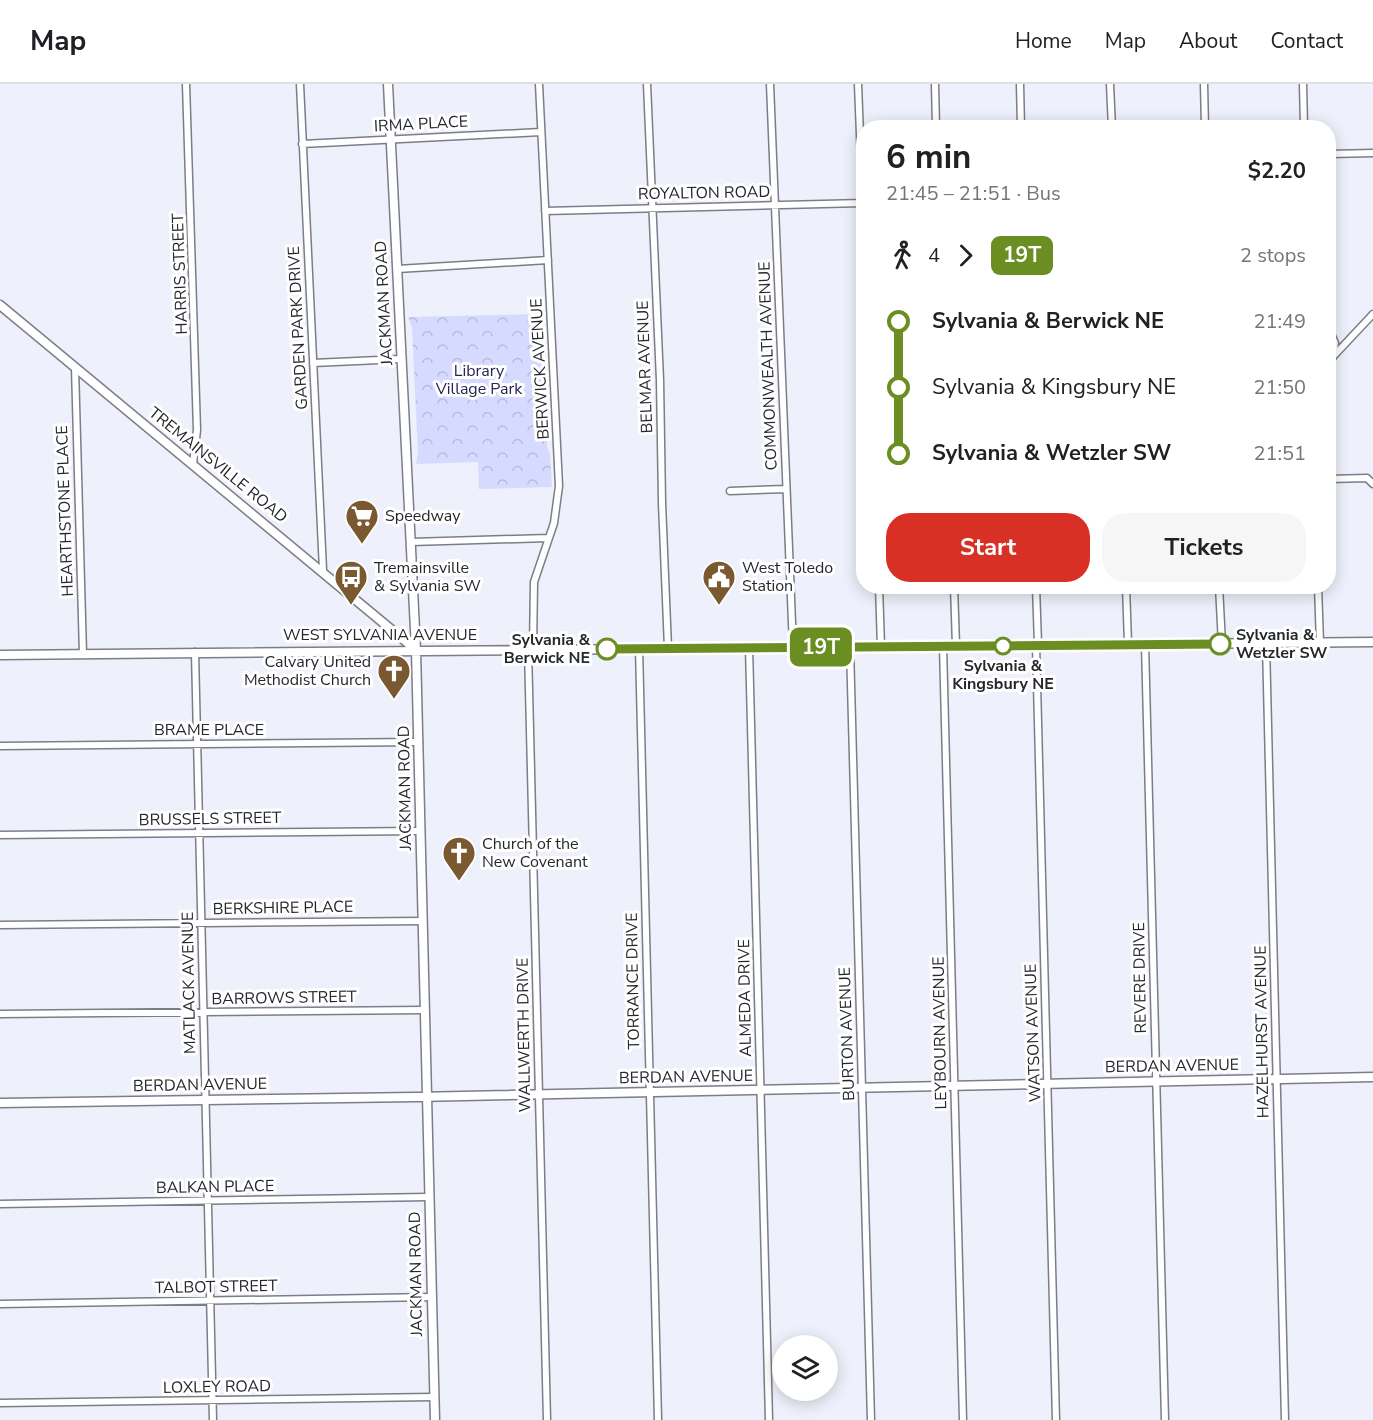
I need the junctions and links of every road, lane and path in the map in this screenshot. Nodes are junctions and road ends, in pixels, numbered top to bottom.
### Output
1 (186, 84) edge
2 (300, 84) edge
3 (387, 84) edge
4 (539, 84) edge
5 (647, 84) edge
6 (770, 84) edge
7 (858, 84) edge
8 (935, 84) edge
9 (1020, 84) edge
10 (1110, 84) edge
11 (1204, 84) edge
12 (1303, 84) edge
13 (860, 120) edge
14 (936, 120) edge
15 (1022, 120) edge
16 (1112, 120) edge
17 (1205, 120) edge
18 (1304, 120) edge
19 (541, 132) junction
20 (390, 139) junction
21 (302, 144) junction
22 (1373, 153) edge
23 (1336, 154) edge
24 (856, 203) edge
25 (776, 205) junction
26 (652, 208) junction
27 (545, 211) junction
28 (548, 260) junction
29 (397, 268) junction
30 (0, 305) edge
31 (0, 314) edge
32 (1373, 314) edge
33 (12, 315) junction
34 (1336, 354) edge
35 (401, 359) junction
36 (313, 363) junction
37 (75, 367) junction
38 (193, 464) junction
39 (1373, 472) edge
40 (1367, 478) junction
41 (1336, 479) edge
42 (1373, 484) edge
43 (786, 489) junction
44 (730, 491) dead end
45 (548, 538) junction
46 (411, 542) junction
47 (323, 570) junction
48 (879, 594) edge
49 (954, 594) edge
50 (1036, 594) edge
51 (1126, 594) edge
52 (1219, 594) edge
53 (1318, 594) edge
54 (1373, 642) edge
55 (1320, 643) junction
56 (1128, 644) junction
57 (1145, 644) junction
58 (1222, 644) junction
59 (1266, 644) junction
60 (1037, 645) junction
61 (943, 646) junction
62 (956, 646) junction
63 (793, 647) junction
64 (850, 647) junction
65 (881, 647) junction
66 (639, 648) junction
67 (668, 648) junction
68 (749, 648) junction
69 (530, 649) junction
70 (416, 650) junction
71 (195, 652) junction
72 (83, 654) junction
73 (0, 655) edge
74 (418, 742) junction
75 (197, 744) junction
76 (0, 746) edge
77 (421, 831) junction
78 (199, 833) junction
79 (0, 835) edge
80 (423, 921) junction
81 (201, 923) junction
82 (0, 925) edge
83 (425, 1010) junction
84 (203, 1012) junction
85 (0, 1014) edge
86 (1373, 1077) edge
87 (1276, 1079) junction
88 (1156, 1082) junction
89 (1048, 1084) junction
90 (955, 1086) junction
91 (862, 1088) junction
92 (760, 1090) junction
93 (650, 1092) junction
94 (539, 1095) junction
95 (427, 1097) junction
96 (206, 1100) junction
97 (0, 1103) edge
98 (429, 1197) junction
99 (208, 1201) junction
100 (0, 1204) edge
101 (432, 1298) junction
102 (210, 1301) junction
103 (0, 1304) edge
104 (434, 1397) junction
105 (212, 1400) junction
106 (0, 1403) edge
107 (213, 1420) edge
108 (435, 1420) edge
109 (547, 1420) edge
110 (658, 1420) edge
111 (769, 1420) edge
112 (871, 1420) edge
113 (963, 1420) edge
114 (1056, 1420) edge
115 (1165, 1420) edge
116 (1285, 1420) edge

1 - 38 street, HARRIS STREET
2 - 21 street, GARDEN PARK DRIVE
3 - 20 street, JACKMAN ROAD
4 - 19 street, BERWICK AVENUE
5 - 26 street, BELMAR AVENUE
6 - 25 street, COMMONWEALTH AVENUE
7 - 13 street
8 - 14 street
9 - 15 street
10 - 16 street
11 - 17 street
12 - 18 street
19 - 20 street, IRMA PLACE
19 - 27 street, BERWICK AVENUE
20 - 21 street, IRMA PLACE
20 - 29 street, JACKMAN ROAD
21 - 36 street, GARDEN PARK DRIVE
22 - 23 street
24 - 25 street, ROYALTON ROAD
25 - 26 street, ROYALTON ROAD
25 - 43 street, COMMONWEALTH AVENUE
26 - 27 street, ROYALTON ROAD
26 - 67 street, BELMAR AVENUE
27 - 28 street, BERWICK AVENUE
28 - 29 street
28 - 45 street, BERWICK AVENUE
29 - 35 street, JACKMAN ROAD
30 - 33 street, TREMAINSVILLE ROAD
31 - 33 street
32 - 34 street
33 - 37 street, TREMAINSVILLE ROAD
35 - 36 street
35 - 46 street, JACKMAN ROAD
36 - 47 street, GARDEN PARK DRIVE
37 - 38 street, TREMAINSVILLE ROAD
37 - 72 street, HEARTHSTONE PLACE
38 - 47 street, TREMAINSVILLE ROAD
39 - 40 street
40 - 41 street
40 - 42 street
43 - 44 street
43 - 63 street, COMMONWEALTH AVENUE
45 - 46 street
45 - 69 street, BERWICK AVENUE
46 - 70 street, JACKMAN ROAD
47 - 70 street, TREMAINSVILLE ROAD
48 - 65 street
49 - 62 street
50 - 60 street, WATSON AVENUE
51 - 56 street
52 - 58 street
53 - 55 street
54 - 55 street, WEST SYLVANIA AVENUE
55 - 59 street, WEST SYLVANIA AVENUE
56 - 57 street, WEST SYLVANIA AVENUE
56 - 60 street, WEST SYLVANIA AVENUE
57 - 58 street, WEST SYLVANIA AVENUE
57 - 88 street, REVERE DRIVE
58 - 59 street, WEST SYLVANIA AVENUE
59 - 87 street, HAZELHURST AVENUE
60 - 62 street, WEST SYLVANIA AVENUE
60 - 89 street, WATSON AVENUE
61 - 62 street, WEST SYLVANIA AVENUE
61 - 65 street, WEST SYLVANIA AVENUE
61 - 90 street, LEYBOURN AVENUE
63 - 64 street, WEST SYLVANIA AVENUE
63 - 68 street, WEST SYLVANIA AVENUE
64 - 65 street, WEST SYLVANIA AVENUE
64 - 91 street, BURTON AVENUE
66 - 67 street, WEST SYLVANIA AVENUE
66 - 69 street, WEST SYLVANIA AVENUE
66 - 93 street, TORRANCE DRIVE
67 - 68 street, WEST SYLVANIA AVENUE
68 - 92 street, ALMEDA DRIVE
69 - 70 street, WEST SYLVANIA AVENUE
69 - 94 street, WALLWERTH DRIVE
70 - 71 street, WEST SYLVANIA AVENUE
70 - 74 street, JACKMAN ROAD
71 - 72 street, WEST SYLVANIA AVENUE
71 - 75 street, MATLACK AVENUE
72 - 73 street, WEST SYLVANIA AVENUE
74 - 75 street, BRAME PLACE
74 - 77 street, JACKMAN ROAD
75 - 76 street, BRAME PLACE
75 - 78 street, MATLACK AVENUE
77 - 78 street, BRUSSELS STREET
77 - 80 street, JACKMAN ROAD
78 - 79 street, BRUSSELS STREET
78 - 81 street, MATLACK AVENUE
80 - 81 street, BERKSHIRE PLACE
80 - 83 street, JACKMAN ROAD
81 - 82 street, BERKSHIRE PLACE
81 - 84 street, MATLACK AVENUE
83 - 84 street, BARROWS STREET
83 - 95 street, JACKMAN ROAD
84 - 85 street, BARROWS STREET
84 - 96 street, MATLACK AVENUE
86 - 87 street, BERDAN AVENUE
87 - 88 street, BERDAN AVENUE
87 - 116 street, HAZELHURST AVENUE
88 - 89 street, BERDAN AVENUE
88 - 115 street, REVERE DRIVE
89 - 90 street, BERDAN AVENUE
89 - 114 street, WATSON AVENUE
90 - 91 street, BERDAN AVENUE
90 - 113 street, LEYBOURN AVENUE
91 - 92 street, BERDAN AVENUE
91 - 112 street, BURTON AVENUE
92 - 93 street, BERDAN AVENUE
92 - 111 street, ALMEDA DRIVE
93 - 94 street, BERDAN AVENUE
93 - 110 street, TORRANCE DRIVE
94 - 95 street, BERDAN AVENUE
94 - 109 street, WALLWERTH DRIVE
95 - 96 street, BERDAN AVENUE
95 - 98 street, JACKMAN ROAD
96 - 97 street, BERDAN AVENUE
96 - 99 street, MATLACK AVENUE
98 - 99 street, BALKAN PLACE
98 - 101 street, JACKMAN ROAD
99 - 100 street, BALKAN PLACE
99 - 102 street, MATLACK AVENUE
101 - 102 street, TALBOT STREET
101 - 104 street, JACKMAN ROAD
102 - 103 street, TALBOT STREET
102 - 105 street, MATLACK AVENUE
104 - 105 street, LOXLEY ROAD
104 - 108 street, JACKMAN ROAD
105 - 106 street, LOXLEY ROAD
105 - 107 street, MATLACK AVENUE

